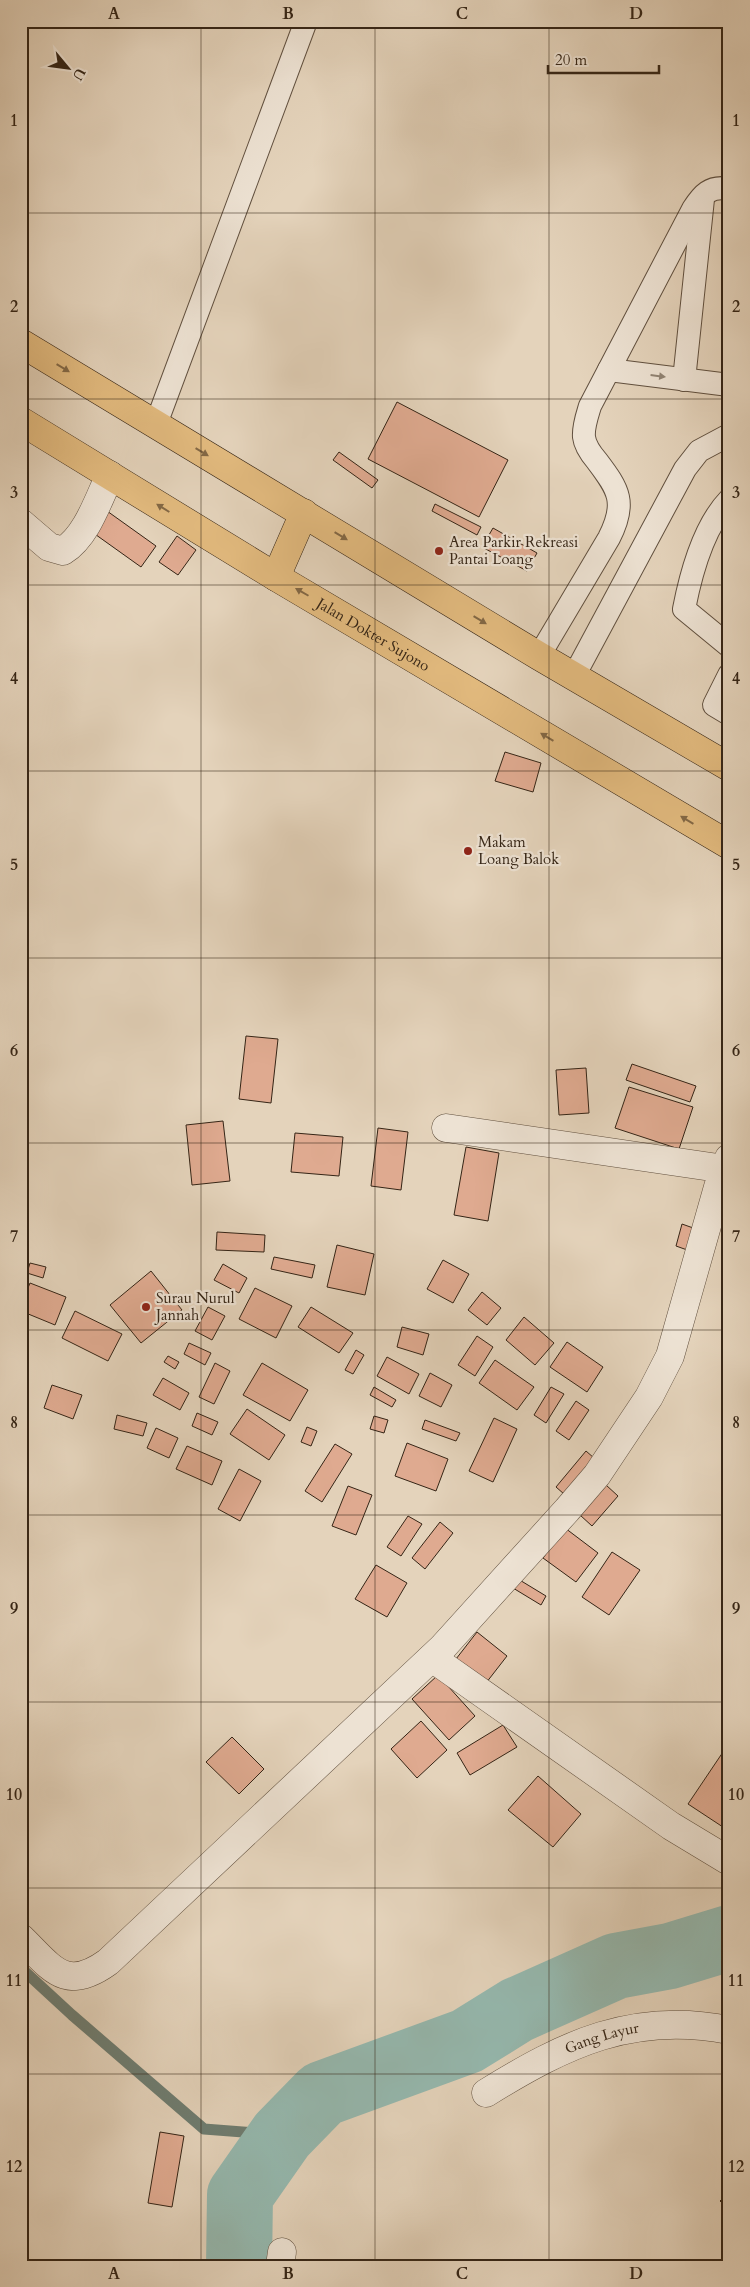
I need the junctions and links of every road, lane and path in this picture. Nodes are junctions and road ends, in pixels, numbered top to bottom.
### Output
1 (306, 21) edge
2 (729, 189) edge
3 (704, 193) junction
4 (21, 343) edge
5 (610, 370) junction
6 (684, 380) junction
7 (729, 385) edge
8 (21, 421) edge
9 (156, 424) junction
10 (729, 436) edge
11 (110, 475) junction
12 (729, 500) edge
13 (304, 513) junction
14 (21, 523) edge
15 (276, 577) junction
16 (729, 646) edge
17 (539, 656) junction
18 (729, 674) edge
19 (574, 676) junction
20 (729, 714) edge
21 (729, 767) edge
22 (729, 845) edge
23 (446, 1128) dead end
24 (727, 1163) edge
25 (432, 1658) junction
26 (729, 1861) edge
27 (21, 1938) edge
28 (729, 2030) edge
29 (486, 2092) dead end

1 - 9 lane
2 - 3 lane
3 - 5 lane
3 - 6 lane
4 -> 9 highway
5 -> 6 lane
5 - 17 lane
6 - 7 lane
8 - 11 highway, Jalan Dokter Sujono
9 -> 13 highway
10 - 19 lane
11 - 14 street
15 -> 11 highway, Jalan Dokter Sujono
12 - 16 lane
13 - 15 highway
13 -> 17 highway
22 -> 15 highway, Jalan Dokter Sujono
17 - 19 highway
18 - 20 lane
19 - 21 highway
23 - 24 street
24 - 25 street
25 - 26 street
25 - 27 street
28 - 29 street, Gang Layur

